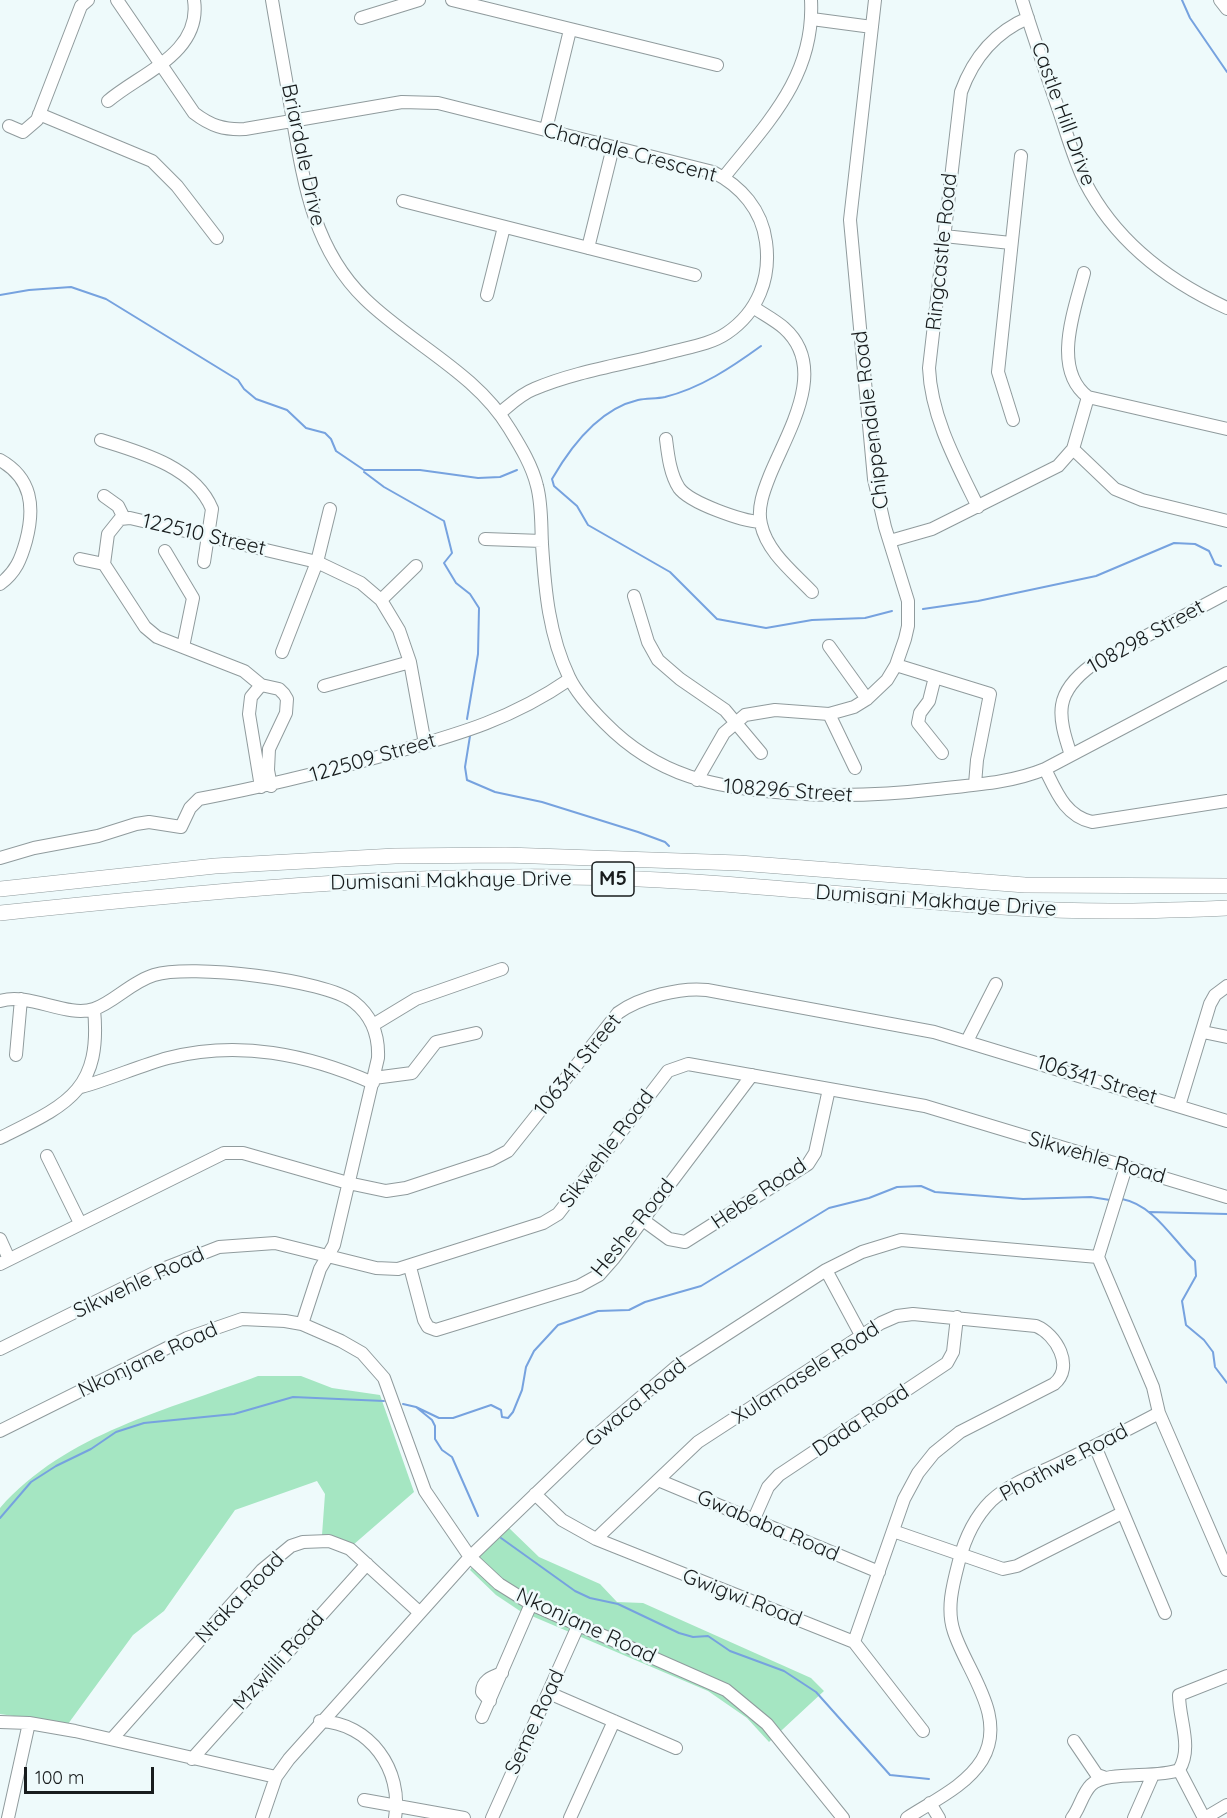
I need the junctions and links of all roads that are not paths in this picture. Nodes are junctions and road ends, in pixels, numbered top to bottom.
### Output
1 (88, 0) edge
2 (117, 0) edge
3 (194, 0) edge
4 (272, 0) edge
5 (418, 0) edge
6 (452, 0) edge
7 (811, 0) edge
8 (875, 0) edge
9 (1022, 0) edge
10 (1220, 0) edge
11 (1227, 9) edge
12 (361, 18) dead end
13 (1028, 18) junction
14 (812, 19) junction
15 (872, 27) junction
16 (570, 30) junction
17 (160, 64) junction
18 (717, 65) dead end
19 (108, 101) dead end
20 (39, 114) junction
21 (293, 121) junction
22 (9, 126) dead end
23 (546, 129) junction
24 (613, 147) junction
25 (1021, 156) dead end
26 (724, 177) junction
27 (403, 201) dead end
28 (504, 227) junction
29 (944, 236) junction
30 (217, 238) dead end
31 (1011, 243) junction
32 (588, 248) junction
33 (1084, 273) dead end
34 (695, 274) dead end
35 (487, 296) dead end
36 (753, 308) junction
37 (1227, 308) edge
38 (1088, 397) junction
39 (500, 413) junction
40 (1013, 420) dead end
41 (1227, 429) edge
42 (666, 439) dead end
43 (101, 440) dead end
44 (1073, 449) junction
45 (0, 459) edge
46 (104, 496) dead end
47 (978, 507) junction
48 (330, 509) dead end
49 (124, 518) junction
50 (1227, 521) edge
51 (760, 522) junction
52 (208, 536) junction
53 (486, 539) dead end
54 (542, 540) junction
55 (890, 541) junction
56 (165, 551) dead end
57 (80, 560) dead end
58 (204, 562) dead end
59 (317, 562) junction
60 (104, 564) junction
61 (416, 566) dead end
62 (0, 584) edge
63 (812, 592) dead end
64 (1227, 593) edge
65 (634, 596) dead end
66 (381, 600) junction
67 (829, 646) dead end
68 (183, 647) junction
69 (282, 652) dead end
70 (410, 662) junction
71 (896, 665) junction
72 (1227, 673) edge
73 (935, 677) junction
74 (570, 679) junction
75 (261, 685) junction
76 (324, 686) dead end
77 (867, 699) junction
78 (829, 714) junction
79 (736, 721) junction
80 (425, 744) junction
81 (761, 753) dead end
82 (942, 753) dead end
83 (1071, 755) junction
84 (855, 768) dead end
85 (1045, 769) junction
86 (697, 780) junction
87 (975, 784) junction
88 (266, 787) junction
89 (1227, 801) edge
90 (0, 858) edge
91 (1227, 886) edge
92 (0, 889) edge
93 (1227, 908) edge
94 (0, 913) edge
95 (502, 969) dead end
96 (996, 984) dead end
97 (1227, 986) edge
98 (21, 999) junction
99 (0, 1000) edge
100 (94, 1009) junction
101 (373, 1024) junction
102 (1203, 1032) junction
103 (476, 1033) dead end
104 (1227, 1037) edge
105 (967, 1041) junction
106 (16, 1055) dead end
107 (752, 1075) junction
108 (374, 1081) junction
109 (81, 1087) junction
110 (829, 1089) junction
111 (1179, 1106) junction
112 (1227, 1120) edge
113 (0, 1138) edge
114 (47, 1156) dead end
115 (1126, 1167) junction
116 (348, 1183) junction
117 (1227, 1197) edge
118 (643, 1220) junction
119 (80, 1223) junction
120 (0, 1239) edge
121 (328, 1257) junction
122 (1098, 1257) junction
123 (5, 1261) edge
124 (410, 1267) junction
125 (826, 1270) junction
126 (957, 1317) junction
127 (302, 1324) junction
128 (861, 1335) junction
129 (0, 1349) edge
130 (1160, 1413) junction
131 (0, 1431) edge
132 (1095, 1446) junction
133 (658, 1480) junction
134 (535, 1494) junction
135 (1122, 1513) junction
136 (753, 1521) junction
137 (893, 1532) junction
138 (596, 1539) junction
139 (961, 1555) junction
140 (470, 1557) junction
141 (367, 1564) junction
142 (1227, 1570) edge
143 (879, 1572) junction
144 (531, 1604) junction
145 (419, 1612) junction
146 (1165, 1613) dead end
147 (578, 1626) junction
148 (854, 1642) junction
149 (1227, 1676) edge
150 (549, 1693) junction
151 (482, 1717) dead end
152 (320, 1721) junction
153 (614, 1721) junction
154 (0, 1722) edge
155 (29, 1723) junction
156 (923, 1731) dead end
157 (112, 1739) junction
158 (1074, 1740) dead end
159 (676, 1748) dead end
160 (192, 1759) junction
161 (1179, 1770) junction
162 (276, 1777) junction
163 (1103, 1777) junction
164 (1152, 1777) junction
165 (364, 1800) dead end
166 (930, 1803) junction
167 (397, 1805) junction
168 (1227, 1805) edge
169 (8, 1818) edge
170 (262, 1818) edge
171 (395, 1818) edge
172 (464, 1818) edge
173 (492, 1818) edge
174 (570, 1818) edge
175 (843, 1818) edge
176 (908, 1818) edge
177 (939, 1818) edge
178 (1072, 1818) edge
179 (1134, 1818) edge
180 (1204, 1818) edge

1 - 20 street
2 - 17 street, Chardale Crescent
3 - 17 street
4 - 21 street, Briardale Drive
5 - 12 street
6 - 16 street
7 - 14 street
8 - 15 street, Chippendale Road
9 - 13 street, Castle Hill Drive
10 - 11 street
13 - 29 street, Ringcastle Road
13 - 37 street, Castle Hill Drive
14 - 15 street
14 - 26 street
15 - 55 street, Chippendale Road
16 - 18 street
16 - 23 street
17 - 19 street
17 - 21 street, Chardale Crescent
20 - 22 street
20 - 30 street
21 - 23 street, Chardale Crescent
21 - 39 street, Briardale Drive
23 - 24 street, Chardale Crescent
24 - 26 street, Chardale Crescent
24 - 32 street
25 - 31 street
26 - 36 street, Chardale Crescent
27 - 28 street
28 - 32 street
28 - 35 street
29 - 31 street
29 - 47 street, Ringcastle Road
31 - 40 street
32 - 34 street
33 - 38 street
36 - 39 street, Chardale Crescent
36 - 51 street
38 - 41 street
38 - 44 street
39 - 54 street, 108296 Street
42 - 51 street
43 - 52 street
44 - 47 street
44 - 50 street
45 - 62 street
46 - 49 street
47 - 55 street
48 - 59 street
49 - 52 street, 122510 Street
49 - 60 street, 122510 Street
51 - 63 street
52 - 58 street
52 - 59 street, 122510 Street
53 - 54 street
54 - 74 street, 108296 Street
55 - 71 street, Chippendale Road
56 - 68 street
57 - 60 street
59 - 66 street, 122510 Street
59 - 69 street
60 - 68 street
61 - 66 street
64 - 83 street, 108298 Street
65 - 79 street
66 - 70 street, 122510 Street
67 - 77 street
68 - 75 street
70 - 76 street
70 - 80 street, 122510 Street
71 - 73 street
71 - 77 street, Chippendale Road
72 - 83 street, 108296 Street
73 - 82 street
73 - 87 street
74 - 80 street, 122509 Street
74 - 86 street, 108296 Street
75 - 88 street
75 - 88 street
77 - 78 street, Chippendale Road
78 - 79 street, Chippendale Road
78 - 84 street
79 - 81 street
79 - 86 street
80 - 88 street, 122509 Street
83 - 85 street, 108296 Street
85 - 87 street, 108296 Street
85 - 89 street
86 - 87 street, 108296 Street
88 - 90 street, 122509 Street
91 - 92 main road, Dumisani Makhaye Drive / M5
93 - 94 main road, Dumisani Makhaye Drive / M5
95 - 101 street
96 - 105 street
97 - 102 street
98 - 99 street
98 - 100 street
98 - 106 street
100 - 101 street
100 - 109 street
101 - 108 street
102 - 104 street
102 - 111 street
103 - 108 street
105 - 111 street, 106341 Street
105 - 116 street, 106341 Street
107 - 110 street, Sikwehle Road
107 - 118 street, Heshe Road
107 - 124 street, Sikwehle Road
108 - 109 street
108 - 116 street
109 - 113 street
110 - 115 street, Sikwehle Road
110 - 118 street, Hebe Road
111 - 112 street, 106341 Street
114 - 119 street
115 - 117 street, Sikwehle Road
115 - 122 street
116 - 119 street, 106341 Street
116 - 121 street
118 - 124 street, Heshe Road
119 - 123 street, 106341 Street
120 - 123 street
121 - 124 street, Sikwehle Road
121 - 127 street
121 - 129 street, Sikwehle Road
122 - 125 street, Gwaca Road
122 - 130 street
125 - 128 street
125 - 134 street, Gwaca Road
126 - 128 street, Xulamasele Road
126 - 136 street, Dada Road
126 - 137 street, Xulamasele Road
127 - 131 street, Nkonjane Road
127 - 140 street, Nkonjane Road
128 - 133 street, Xulamasele Road
130 - 132 street, Phothwe Road
130 - 142 street
132 - 135 street
132 - 139 street, Phothwe Road
133 - 136 street, Gwababa Road
133 - 138 street, Xulamasele Road
134 - 138 street, Gwigwi Road
134 - 140 street, Gwaca Road
135 - 139 street
135 - 146 street
136 - 143 street, Gwababa Road
137 - 139 street
137 - 143 street, Xulamasele Road
138 - 148 street, Gwigwi Road
139 - 166 street, Phothwe Road
140 - 144 street, Nkonjane Road
140 - 145 street, Gwaca Road
141 - 145 street, Ntaka Road
141 - 157 street, Ntaka Road
141 - 160 street, Mzwilili Road
143 - 148 street, Xulamasele Road
144 - 147 street, Nkonjane Road
144 - 151 street
145 - 152 street, Gwaca Road
147 - 150 street, Seme Road
147 - 175 street, Nkonjane Road
148 - 156 street
149 - 161 street
150 - 153 street
150 - 173 street, Seme Road
152 - 162 street, Gwaca Road
152 - 167 street
153 - 159 street
153 - 174 street
154 - 155 street
155 - 157 street
155 - 169 street
157 - 160 street
158 - 163 street
160 - 162 street
161 - 164 street
161 - 180 street
162 - 170 street, Gwaca Road
163 - 164 street
163 - 178 street
164 - 179 street
165 - 167 street
166 - 176 street, Phothwe Road
166 - 177 street
167 - 171 street
167 - 172 street
168 - 180 street

